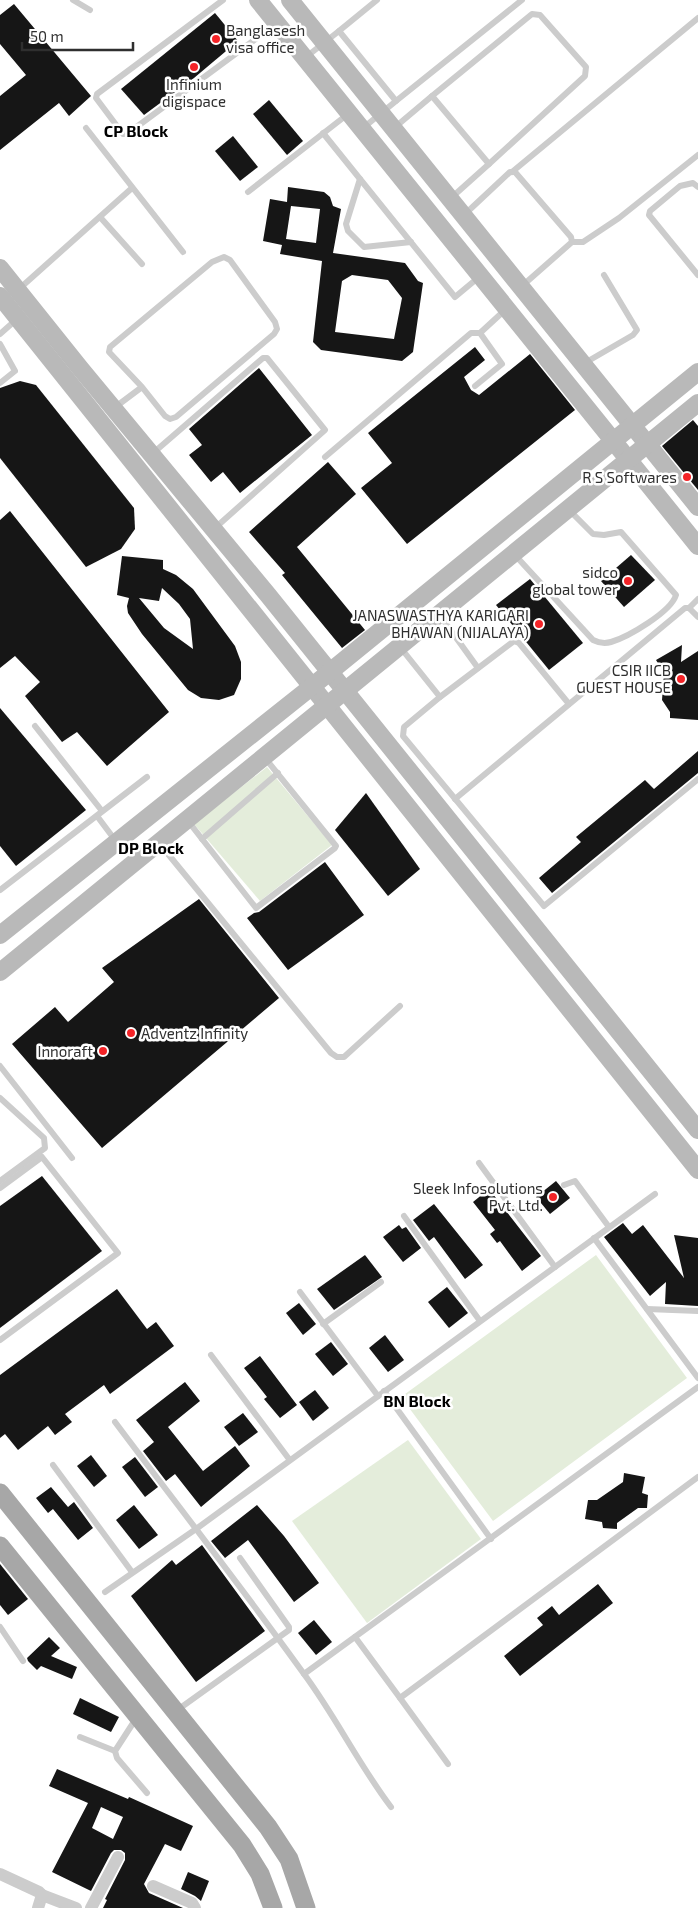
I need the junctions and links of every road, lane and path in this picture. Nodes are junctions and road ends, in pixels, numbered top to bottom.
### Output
1 (73, 0) edge
2 (223, 0) edge
3 (258, 0) edge
4 (290, 0) edge
5 (377, 0) edge
6 (522, 0) edge
7 (90, 10) dead end
8 (698, 18) edge
9 (277, 23) junction
10 (339, 31) junction
11 (324, 43) junction
12 (305, 58) junction
13 (432, 96) junction
14 (396, 101) junction
15 (350, 113) junction
16 (381, 113) junction
17 (86, 128) dead end
18 (362, 129) junction
19 (393, 129) junction
20 (323, 133) junction
21 (698, 155) edge
22 (489, 164) junction
23 (512, 172) junction
24 (360, 179) junction
25 (698, 187) edge
26 (132, 188) junction
27 (248, 192) dead end
28 (450, 199) junction
29 (463, 216) junction
30 (100, 217) junction
31 (411, 242) junction
32 (572, 242) junction
33 (183, 252) dead end
34 (142, 264) dead end
35 (0, 268) edge
36 (604, 275) dead end
37 (698, 275) edge
38 (480, 276) junction
39 (520, 287) junction
40 (18, 290) junction
41 (0, 296) edge
42 (507, 309) junction
43 (28, 321) junction
44 (480, 333) junction
45 (0, 334) edge
46 (0, 344) edge
47 (583, 364) junction
48 (698, 372) edge
49 (0, 383) edge
50 (475, 386) dead end
51 (142, 387) junction
52 (698, 403) edge
53 (113, 409) junction
54 (632, 425) junction
55 (613, 441) junction
56 (647, 445) junction
57 (151, 454) junction
58 (325, 457) dead end
59 (628, 460) junction
60 (698, 507) edge
61 (566, 508) junction
62 (202, 515) junction
63 (187, 529) junction
64 (213, 529) junction
65 (698, 546) edge
66 (513, 553) junction
67 (698, 599) edge
68 (689, 608) junction
69 (439, 614) junction
70 (698, 617) edge
71 (400, 646) junction
72 (478, 668) junction
73 (330, 672) junction
74 (310, 688) junction
75 (344, 690) junction
76 (440, 697) junction
77 (569, 704) junction
78 (325, 706) junction
79 (35, 726) dead end
80 (263, 756) junction
81 (278, 773) junction
82 (146, 777) dead end
83 (698, 779) edge
84 (455, 799) junction
85 (99, 813) junction
86 (186, 818) junction
87 (202, 838) junction
88 (158, 842) junction
89 (118, 843) junction
90 (1, 888) edge
91 (0, 935) edge
92 (0, 972) edge
93 (400, 1006) dead end
94 (0, 1066) edge
95 (0, 1098) edge
96 (698, 1130) edge
97 (72, 1158) dead end
98 (479, 1163) dead end
99 (698, 1170) edge
100 (0, 1181) edge
101 (564, 1185) dead end
102 (0, 1188) edge
103 (655, 1194) dead end
104 (404, 1216) dead end
105 (609, 1227) junction
106 (594, 1238) junction
107 (555, 1267) junction
108 (381, 1282) dead end
109 (300, 1292) dead end
110 (647, 1309) junction
111 (698, 1311) edge
112 (480, 1321) junction
113 (323, 1324) junction
114 (0, 1340) edge
115 (211, 1355) dead end
116 (697, 1376) edge
117 (698, 1387) edge
118 (384, 1391) junction
119 (378, 1396) junction
120 (116, 1422) dead end
121 (289, 1459) junction
122 (53, 1465) dead end
123 (698, 1477) edge
124 (0, 1493) edge
125 (196, 1529) junction
126 (491, 1539) junction
127 (0, 1546) edge
128 (240, 1558) dead end
129 (132, 1572) junction
130 (105, 1592) dead end
131 (0, 1627) edge
132 (355, 1638) junction
133 (277, 1639) junction
134 (23, 1662) dead end
135 (304, 1674) junction
136 (163, 1696) junction
137 (400, 1698) junction
138 (175, 1711) junction
139 (138, 1716) junction
140 (80, 1737) dead end
141 (115, 1752) junction
142 (448, 1764) dead end
143 (147, 1793) dead end
144 (391, 1807) dead end
145 (118, 1857) dead end
146 (0, 1874) edge
147 (153, 1886) dead end
148 (42, 1895) junction
149 (38, 1908) edge
150 (76, 1908) edge
151 (91, 1908) edge
152 (195, 1908) edge
153 (273, 1908) edge
154 (306, 1908) edge

1 - 7 lane
2 - 9 lane
3 - 9 street
4 - 11 street
5 - 10 lane
6 - 14 lane
8 - 23 lane
9 - 12 street
10 - 11 lane
10 - 14 lane
11 - 12 lane
11 - 16 street
12 - 15 street
13 - 19 lane
13 - 22 lane
13 - 22 lane
14 - 16 lane
15 - 18 street
15 - 20 lane
16 - 18 lane
16 - 19 street
17 - 26 lane
18 - 38 street
19 - 28 street
20 - 24 lane
20 - 27 lane
21 - 32 lane
22 - 28 lane
23 - 29 lane
23 - 32 lane
24 - 31 lane
24 - 31 lane
25 - 37 lane
26 - 30 lane
26 - 33 lane
28 - 29 street
29 - 39 street
30 - 34 lane
30 - 40 lane
31 - 38 lane
32 - 39 lane
35 - 40 street
36 - 47 lane
38 - 42 street
39 - 47 street
40 - 43 street
41 - 43 street
42 - 44 lane
42 - 55 street
43 - 45 lane
43 - 53 street
43 - 63 street
44 - 50 lane
44 - 58 lane
46 - 49 lane
47 - 54 street
48 - 54 street
51 - 51 lane
51 - 53 lane
52 - 56 street
53 - 57 street
54 - 55 street
54 - 56 street
55 - 59 street
55 - 73 street
56 - 59 street
56 - 60 street
57 - 62 street
57 - 64 lane
59 - 61 street
59 - 65 street
61 - 66 street
61 - 66 lane
62 - 63 street
62 - 64 street
63 - 74 street
64 - 73 street
66 - 69 street
67 - 68 lane
68 - 70 lane
68 - 77 lane
69 - 71 street
69 - 72 lane
71 - 75 street
71 - 76 lane
72 - 76 lane
72 - 77 lane
73 - 74 street
73 - 75 street
74 - 78 street
74 - 89 street
75 - 78 street
75 - 96 street
76 - 84 lane
77 - 84 lane
78 - 80 street
78 - 99 street
79 - 85 lane
80 - 81 lane
80 - 86 street
81 - 87 lane
81 - 87 lane
82 - 85 lane
83 - 84 lane
85 - 89 lane
85 - 90 lane
86 - 87 lane
86 - 88 street
88 - 92 street
88 - 93 lane
89 - 91 street
94 - 97 lane
95 - 100 lane
98 - 107 lane
101 - 105 lane
102 - 114 lane
103 - 105 lane
104 - 112 lane
105 - 106 lane
106 - 107 lane
106 - 110 lane
107 - 112 lane
108 - 113 lane
109 - 113 lane
110 - 111 lane
110 - 116 lane
112 - 118 lane
113 - 119 lane
115 - 121 lane
117 - 126 lane
118 - 119 lane
118 - 126 lane
119 - 121 lane
120 - 125 lane
121 - 125 lane
122 - 129 lane
123 - 137 lane
124 - 136 main road
125 - 129 lane
125 - 133 lane
126 - 132 lane
127 - 139 main road
128 - 133 lane
129 - 130 lane
131 - 134 lane
132 - 135 lane
132 - 137 lane
133 - 135 lane
133 - 138 lane
135 - 144 lane
136 - 138 main road
136 - 139 main road
137 - 142 lane
138 - 154 main road
139 - 141 lane
139 - 153 main road
140 - 141 lane
141 - 143 lane
145 - 151 street
146 - 148 street
147 - 152 street
148 - 149 street
148 - 150 street

